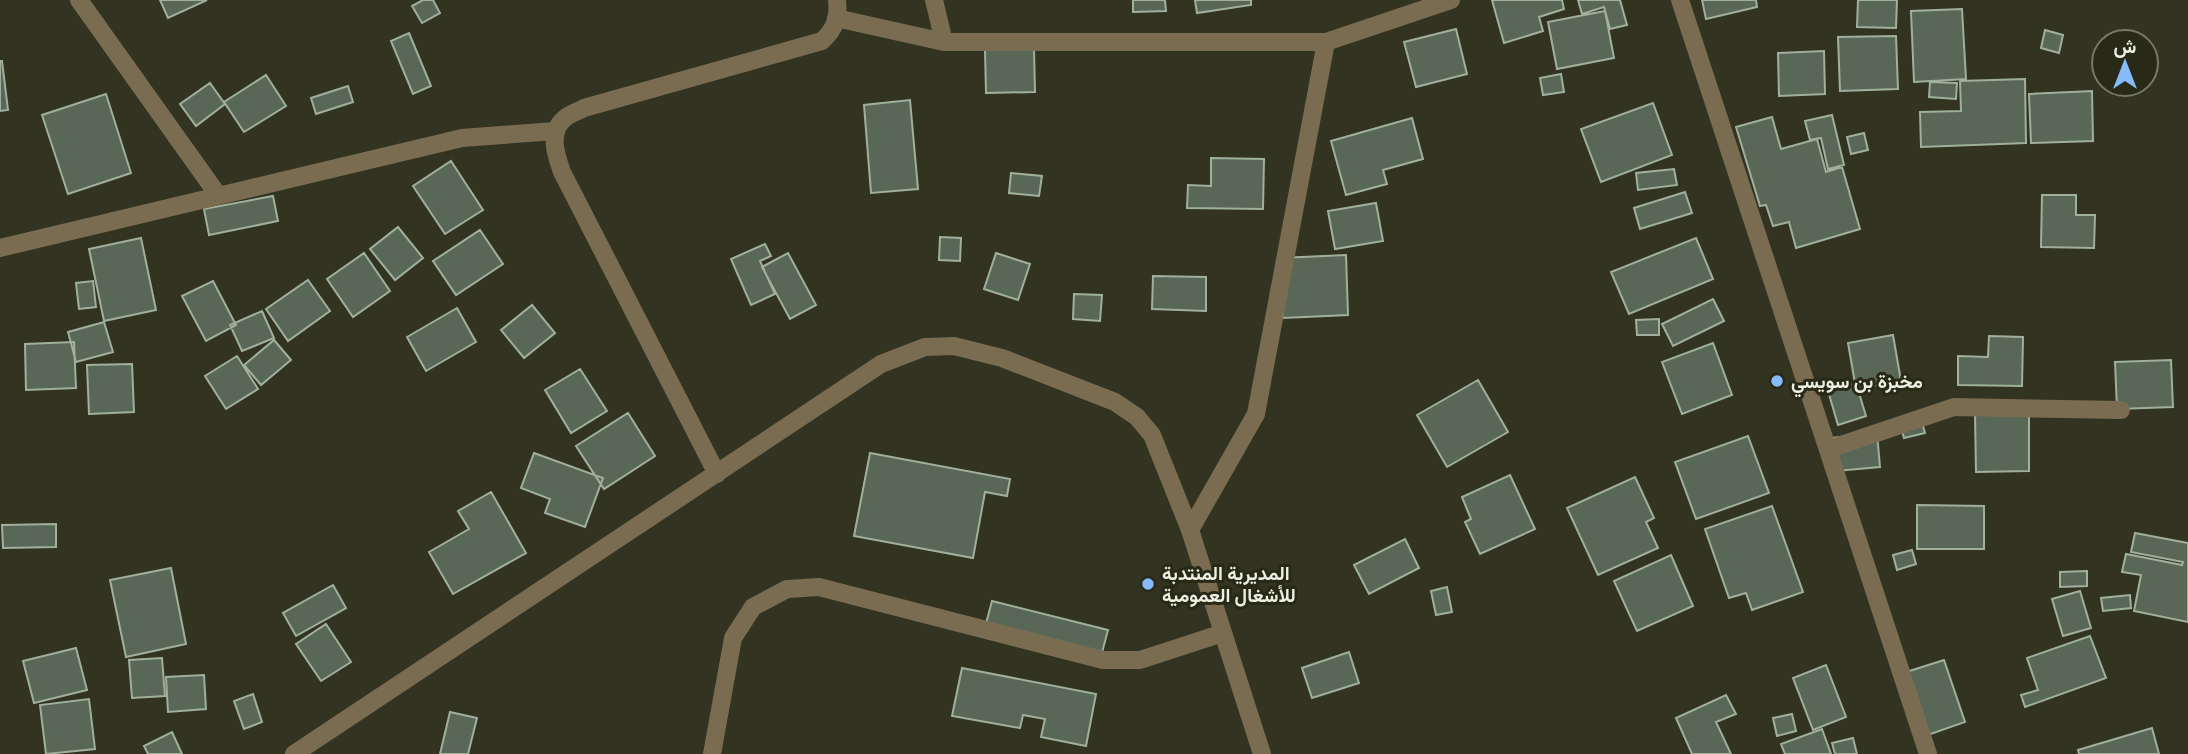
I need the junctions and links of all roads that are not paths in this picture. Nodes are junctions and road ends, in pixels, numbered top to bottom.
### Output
1 (79, 0) edge
2 (934, 0) edge
3 (1451, 0) edge
4 (1680, 0) edge
5 (836, 9) edge
6 (944, 42) junction
7 (1326, 42) junction
8 (555, 131) junction
9 (218, 195) junction
10 (0, 248) edge
11 (2122, 410) dead end
12 (1829, 449) junction
13 (717, 474) junction
14 (1190, 530) junction
15 (1223, 634) junction
16 (293, 754) edge
17 (712, 754) edge
18 (1262, 754) edge
19 (1928, 754) edge

1 - 9 street
2 - 6 street
3 - 7 street
4 - 12 street
5 - 6 street
5 - 8 street
6 - 7 street
7 - 14 street
8 - 9 street
8 - 13 street
9 - 10 street
11 - 12 street
12 - 19 street
13 - 14 street
13 - 16 street
14 - 15 street
15 - 17 street
15 - 18 street

